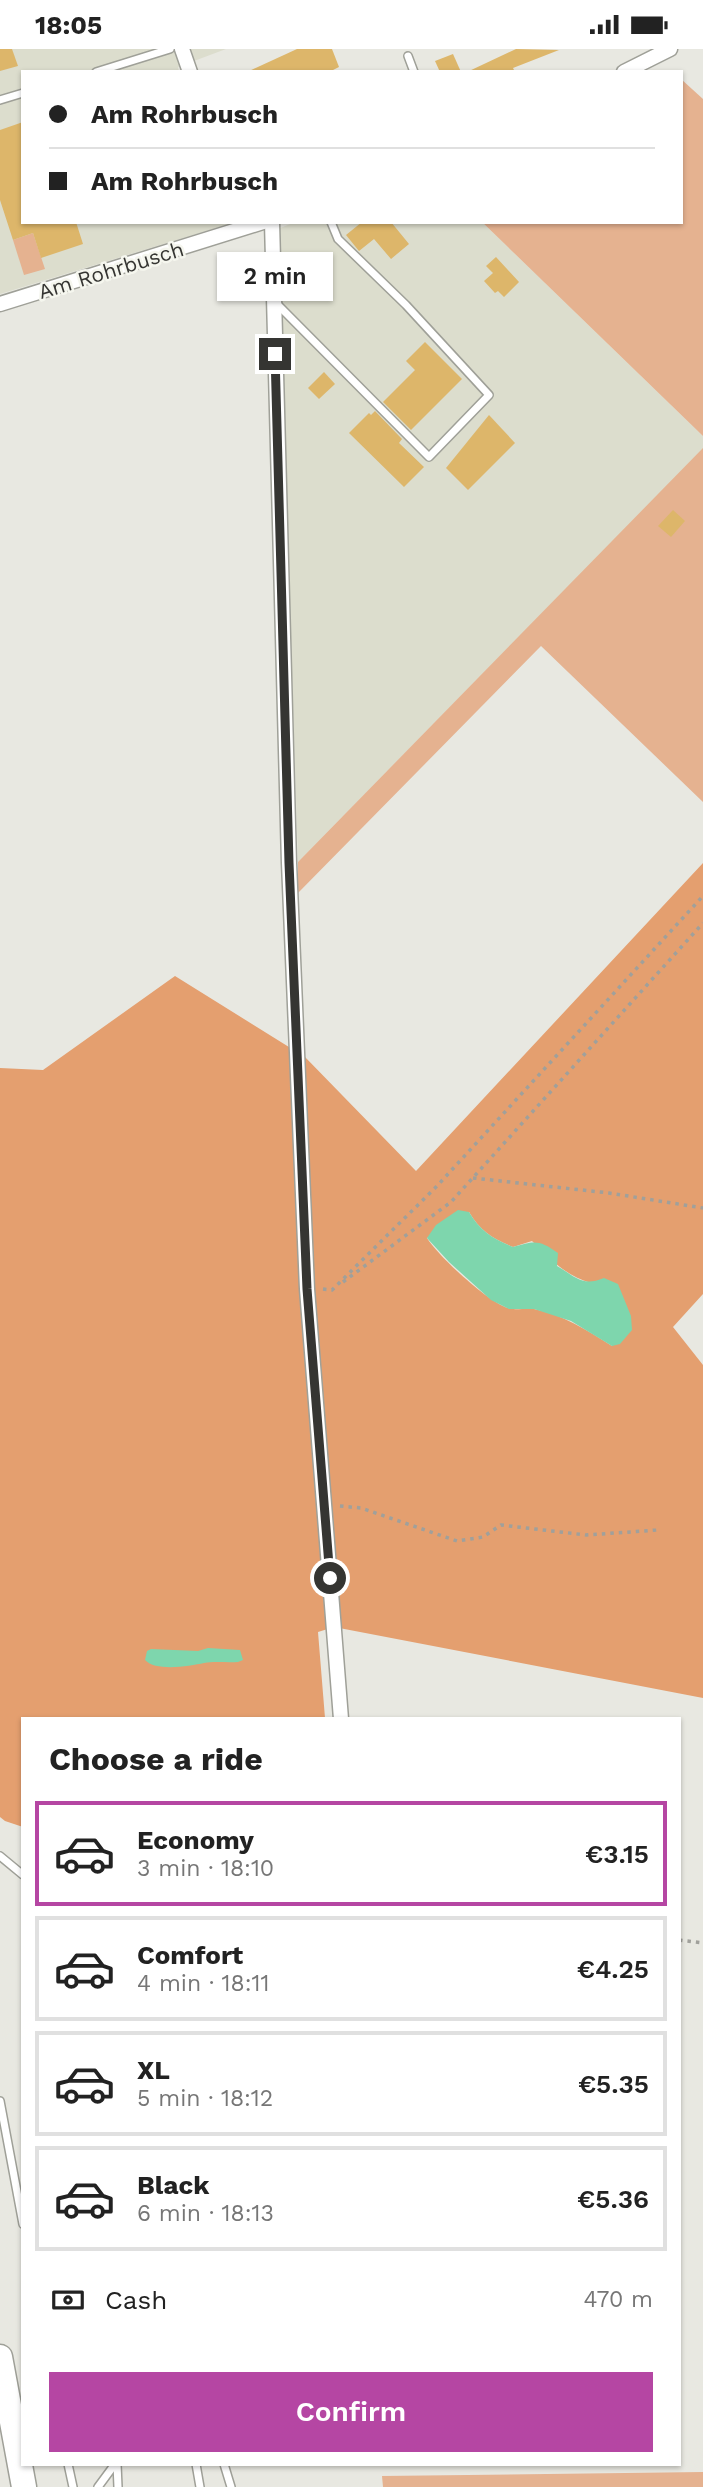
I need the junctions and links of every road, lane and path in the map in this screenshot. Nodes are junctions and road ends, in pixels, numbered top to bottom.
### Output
1 (170, 49) edge
2 (182, 49) edge
3 (670, 49) edge
4 (408, 56) dead end
5 (102, 70) edge
6 (189, 70) edge
7 (413, 70) edge
8 (628, 70) edge
9 (21, 94) edge
10 (0, 100) edge
11 (272, 224) edge
12 (332, 224) edge
13 (241, 226) edge
14 (274, 300) junction
15 (0, 304) edge
16 (703, 896) edge
17 (703, 923) edge
18 (473, 1178) junction
19 (703, 1208) edge
20 (307, 1289) junction
21 (332, 1290) junction
22 (324, 1504) junction
23 (658, 1530) dead end
24 (341, 1717) edge
25 (0, 1856) edge
26 (21, 1873) edge
27 (681, 1940) edge
28 (703, 1943) edge
29 (0, 2101) edge
30 (21, 2213) edge
31 (0, 2357) edge
32 (68, 2466) edge
33 (114, 2466) edge
34 (116, 2466) edge
35 (196, 2466) edge
36 (196, 2466) edge
37 (225, 2466) edge
38 (24, 2487) edge
39 (73, 2487) edge
40 (97, 2487) edge
41 (118, 2487) edge
42 (193, 2487) edge
43 (200, 2487) edge
44 (231, 2487) edge

1 - 5 lane
2 - 6 street
3 - 8 street
4 - 7 lane
9 - 10 lane
11 - 14 street
12 - 14 lane
13 - 15 street, Am Rohrbusch
14 - 20 street
16 - 21 path
17 - 18 path
18 - 19 path
18 - 21 path
20 - 21 path
20 - 22 street
22 - 23 path
22 - 24 street
25 - 26 lane
27 - 28 path
29 - 30 lane
31 - 38 highway
32 - 39 lane
33 - 40 lane
34 - 41 lane
35 - 42 lane
36 - 43 lane
37 - 44 lane

